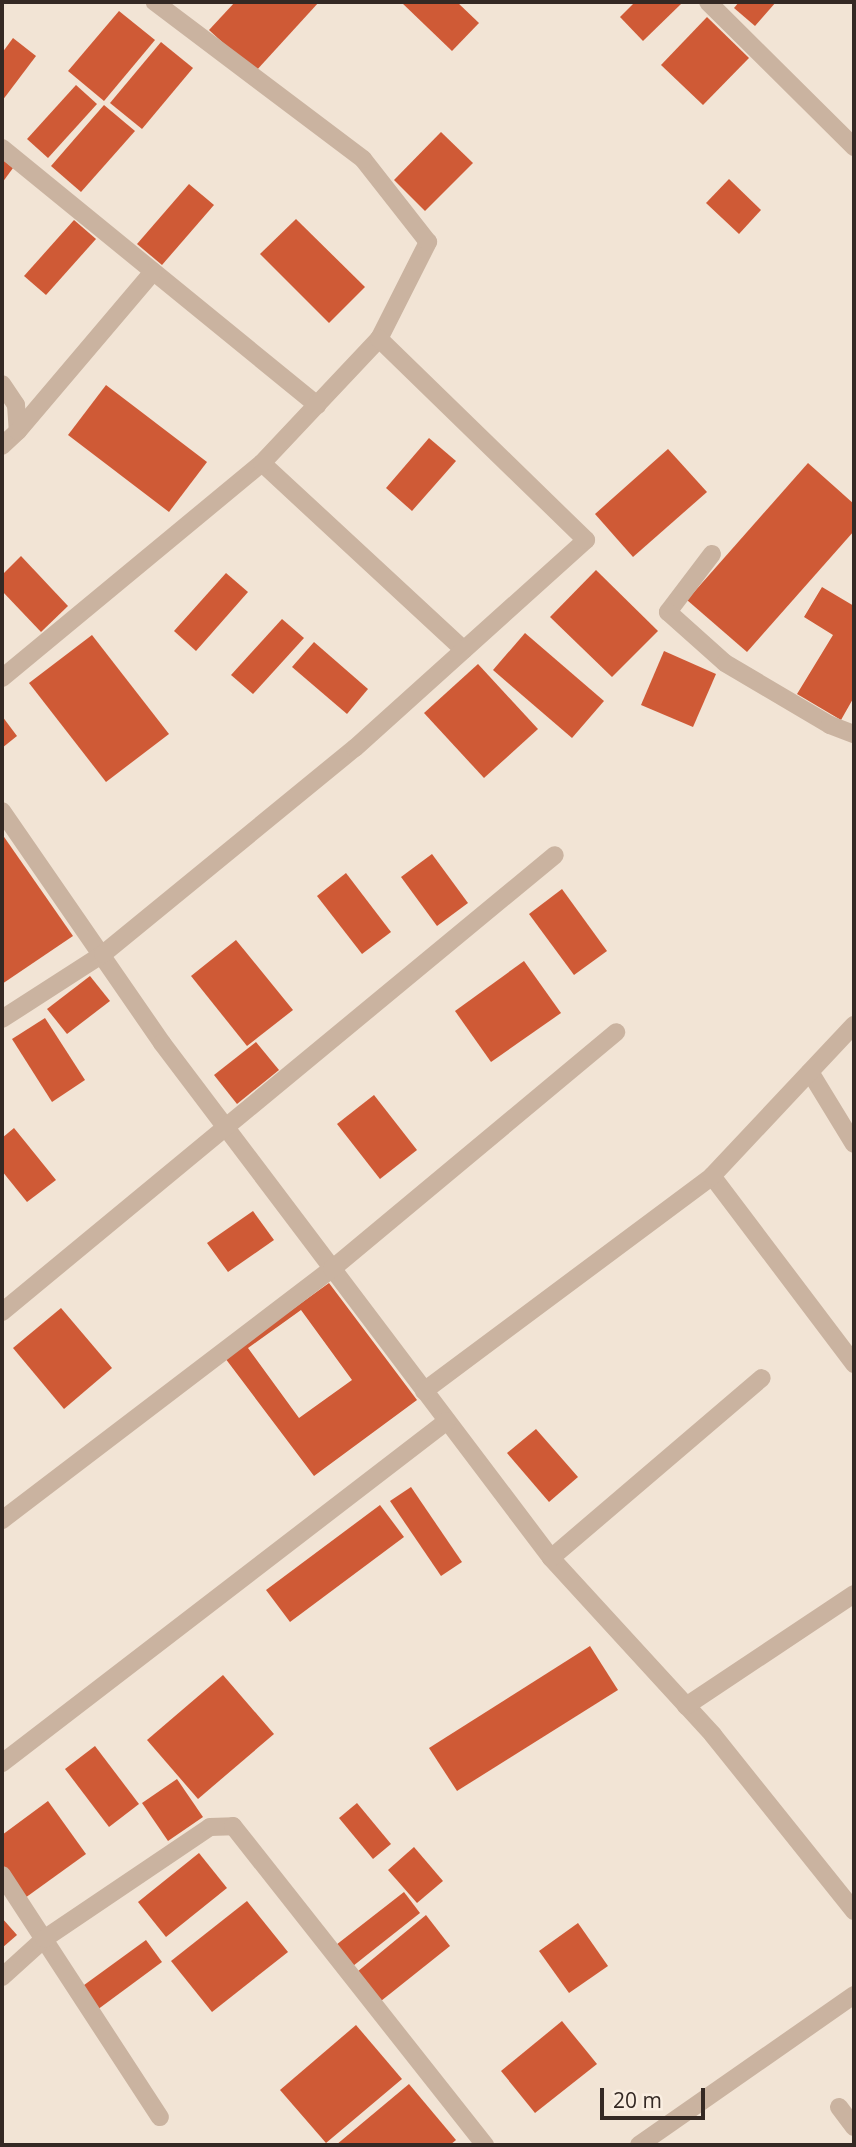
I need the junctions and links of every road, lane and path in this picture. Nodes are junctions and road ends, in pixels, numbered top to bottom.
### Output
1 (156, 2) edge
2 (708, 2) edge
3 (854, 147) edge
4 (2, 148) edge
5 (153, 272) junction
6 (379, 339) junction
7 (2, 384) edge
8 (317, 405) junction
9 (18, 430) junction
10 (2, 446) edge
11 (262, 463) junction
12 (712, 554) dead end
13 (464, 650) junction
14 (2, 678) edge
15 (854, 734) edge
16 (2, 811) edge
17 (555, 855) dead end
18 (103, 954) junction
19 (2, 1019) edge
20 (854, 1024) edge
21 (616, 1032) dead end
22 (810, 1072) junction
23 (226, 1128) junction
24 (854, 1144) edge
25 (712, 1176) junction
26 (332, 1269) junction
27 (2, 1312) edge
28 (854, 1364) edge
29 (762, 1378) dead end
30 (424, 1391) junction
31 (447, 1421) junction
32 (2, 1520) edge
33 (551, 1558) junction
34 (854, 1594) edge
35 (687, 1706) junction
36 (2, 1763) edge
37 (2, 1875) edge
38 (854, 1911) edge
39 (44, 1939) junction
40 (2, 1977) edge
41 (854, 1995) edge
42 (839, 2107) dead end
43 (160, 2117) dead end
44 (854, 2127) edge
45 (485, 2145) edge
46 (639, 2145) edge

1 - 6 street
2 - 3 street
4 - 5 street
5 - 8 street
5 - 9 street
6 - 8 street
6 - 13 street
7 - 9 street
8 - 11 street
9 - 10 street
11 - 13 street
11 - 14 street
12 - 15 street
13 - 18 street
16 - 18 street
17 - 23 street
18 - 19 street
18 - 23 street
20 - 22 street
21 - 26 street
22 - 24 street
22 - 25 street
23 - 26 street
23 - 27 street
25 - 28 street
25 - 30 street
26 - 30 street
26 - 32 street
29 - 33 street
30 - 31 street
31 - 33 street
31 - 36 street
33 - 35 street
34 - 35 street
35 - 38 street
37 - 39 street
39 - 40 street
39 - 43 street
39 - 45 street
41 - 46 street
42 - 44 street

